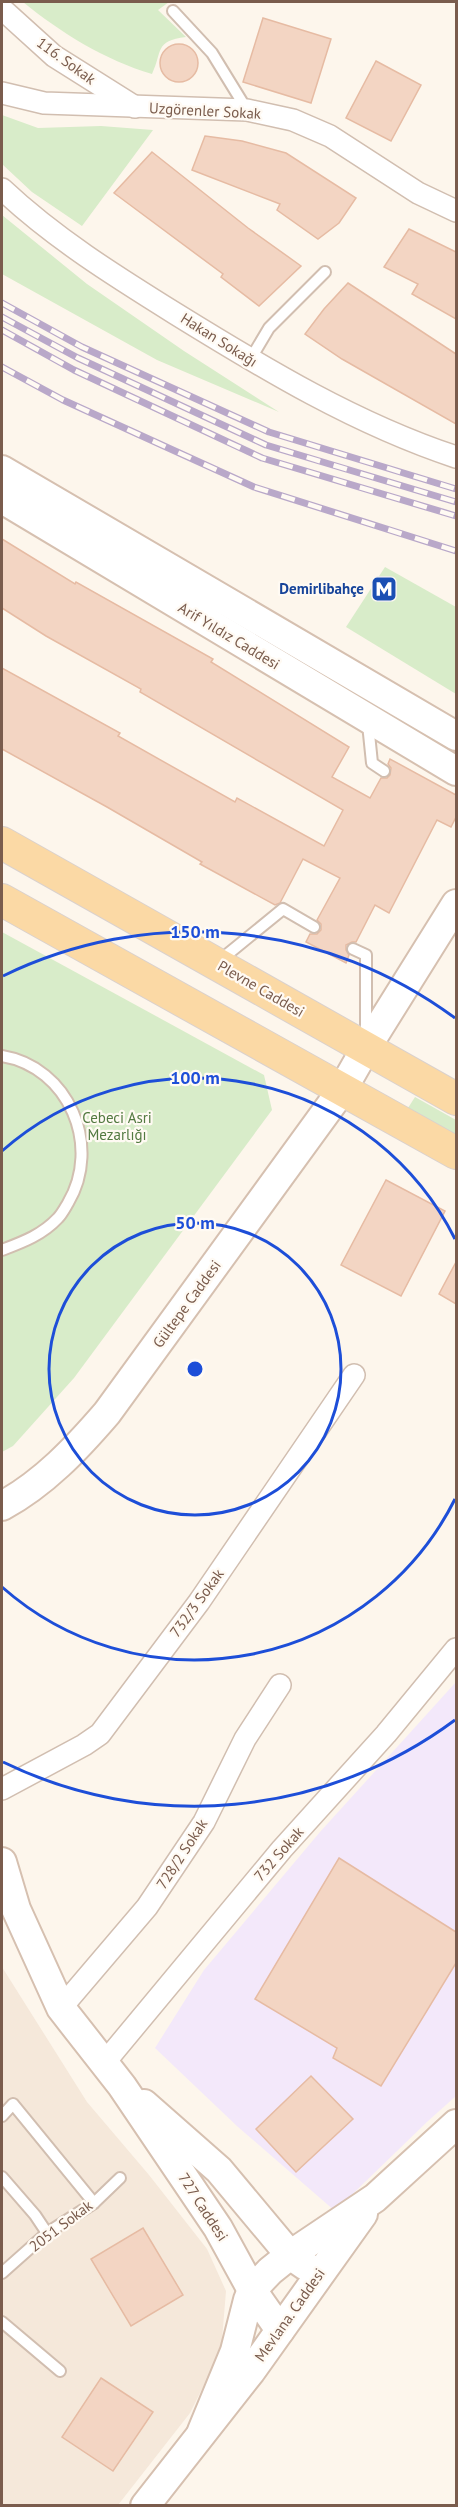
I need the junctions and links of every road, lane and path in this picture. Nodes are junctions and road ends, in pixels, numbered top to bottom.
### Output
1 (2, 9) edge
2 (173, 10) dead end
3 (2, 93) edge
4 (135, 107) junction
5 (247, 110) junction
6 (2, 189) edge
7 (456, 211) edge
8 (325, 272) dead end
9 (250, 360) junction
10 (456, 456) edge
11 (2, 470) edge
12 (2, 500) edge
13 (368, 719) junction
14 (456, 736) edge
15 (384, 771) dead end
16 (456, 771) edge
17 (2, 843) edge
18 (2, 900) edge
19 (456, 904) edge
20 (314, 927) dead end
21 (352, 949) dead end
22 (216, 963) junction
23 (366, 1048) junction
24 (2, 1056) edge
25 (342, 1090) junction
26 (456, 1100) edge
27 (456, 1153) edge
28 (2, 1250) edge
29 (354, 1375) dead end
30 (2, 1506) edge
31 (456, 1649) edge
32 (280, 1685) dead end
33 (2, 1790) edge
34 (2, 1862) edge
35 (9, 1912) edge
36 (61, 2008) junction
37 (105, 2062) junction
38 (122, 2086) junction
39 (2, 2116) edge
40 (456, 2124) edge
41 (2, 2177) edge
42 (120, 2178) dead end
43 (375, 2198) junction
44 (94, 2203) junction
45 (47, 2233) junction
46 (290, 2254) junction
47 (2, 2272) edge
48 (318, 2275) junction
49 (252, 2290) junction
50 (2, 2322) edge
51 (280, 2330) junction
52 (60, 2371) dead end
53 (202, 2431) junction
54 (145, 2505) edge

1 - 4 street, 116. Sokak
2 - 5 lane
3 - 4 street, Uzgörenler Sokak
4 - 5 street, Uzgörenler Sokak
5 - 7 street, Uzgörenler Sokak
6 - 9 street, Hakan Sokağı
8 - 9 lane
9 - 10 street, Hakan Sokağı
11 - 14 street, Arif Yıldız Caddesi
12 - 13 street, Arif Yıldız Caddesi
13 - 15 lane
13 - 16 street, Arif Yıldız Caddesi
17 - 22 main road, Plevne Caddesi
18 - 25 main road
19 - 23 street, Gültepe Caddesi
20 - 22 lane
21 - 23 lane
22 - 23 main road, Plevne Caddesi
23 - 25 street, Gültepe Caddesi
23 - 26 main road, Plevne Caddesi
24 - 28 lane
25 - 27 main road
25 - 30 street, Gültepe Caddesi
29 - 33 street, 732/3 Sokak
31 - 37 street, 732 Sokak
32 - 36 street, 728/2 Sokak
34 - 35 street, 727 Caddesi
35 - 36 street, 727 Caddesi
36 - 37 street, 727 Caddesi
37 - 38 street, 727 Caddesi
38 - 46 street, 727 Caddesi
38 - 49 street, 727 Caddesi
39 - 44 lane
40 - 43 street, Mevlana. Caddesi
41 - 45 lane
42 - 44 lane, 2051 Sokak
43 - 46 street, Mevlana. Caddesi
43 - 48 street, Mevlana. Caddesi
44 - 45 lane, 2051 Sokak
45 - 47 lane, 2051 Sokak
46 - 48 street, 727 Caddesi
46 - 49 street, Mevlana. Caddesi
48 - 51 street, Mevlana. Caddesi
49 - 51 street, 727 Caddesi
49 - 53 street, Mevlana. Caddesi
50 - 52 lane
51 - 53 street, Mevlana. Caddesi
53 - 54 street, Mevlana. Caddesi

